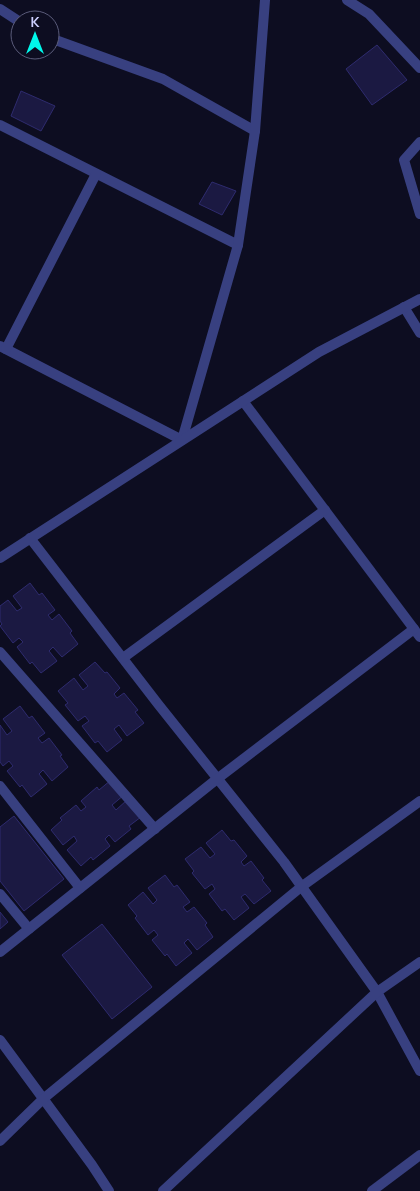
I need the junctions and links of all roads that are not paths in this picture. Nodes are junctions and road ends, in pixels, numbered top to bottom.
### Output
1 (265, 0) edge
2 (347, 0) edge
3 (360, 3) edge
4 (60, 42) edge
5 (420, 68) edge
6 (0, 126) edge
7 (255, 131) junction
8 (420, 142) edge
9 (96, 174) junction
10 (420, 214) edge
11 (238, 245) junction
12 (420, 299) edge
13 (404, 307) junction
14 (420, 333) edge
15 (3, 348) edge
16 (242, 401) junction
17 (182, 440) junction
18 (325, 510) junction
19 (30, 538) junction
20 (0, 558) edge
21 (417, 633) edge
22 (0, 652) edge
23 (123, 658) junction
24 (218, 779) junction
25 (0, 786) edge
26 (420, 801) edge
27 (155, 829) junction
28 (301, 887) junction
29 (80, 888) junction
30 (0, 894) edge
31 (29, 929) junction
32 (0, 952) edge
33 (420, 962) edge
34 (377, 992) junction
35 (0, 1040) edge
36 (420, 1071) edge
37 (43, 1099) junction
38 (0, 1141) edge
39 (420, 1155) edge
40 (109, 1191) edge
41 (163, 1191) edge
42 (372, 1191) edge

1 - 7 street
2 - 3 street
3 - 5 street
4 - 7 street
6 - 9 street
7 - 11 street
8 - 10 street
9 - 11 street
9 - 15 street
11 - 17 street
12 - 13 street
13 - 14 street
13 - 16 street
15 - 17 street
16 - 17 street
16 - 18 street
17 - 19 street
18 - 21 street
18 - 23 street
19 - 20 street
19 - 23 street
21 - 24 street
22 - 27 street
23 - 24 street
24 - 27 street
24 - 28 street
25 - 29 street
26 - 28 street
27 - 29 street
28 - 34 street
28 - 37 street
29 - 31 street
30 - 31 street
31 - 32 street
33 - 34 street
34 - 36 street
34 - 41 street
35 - 37 street
37 - 38 street
37 - 40 street
39 - 42 street

